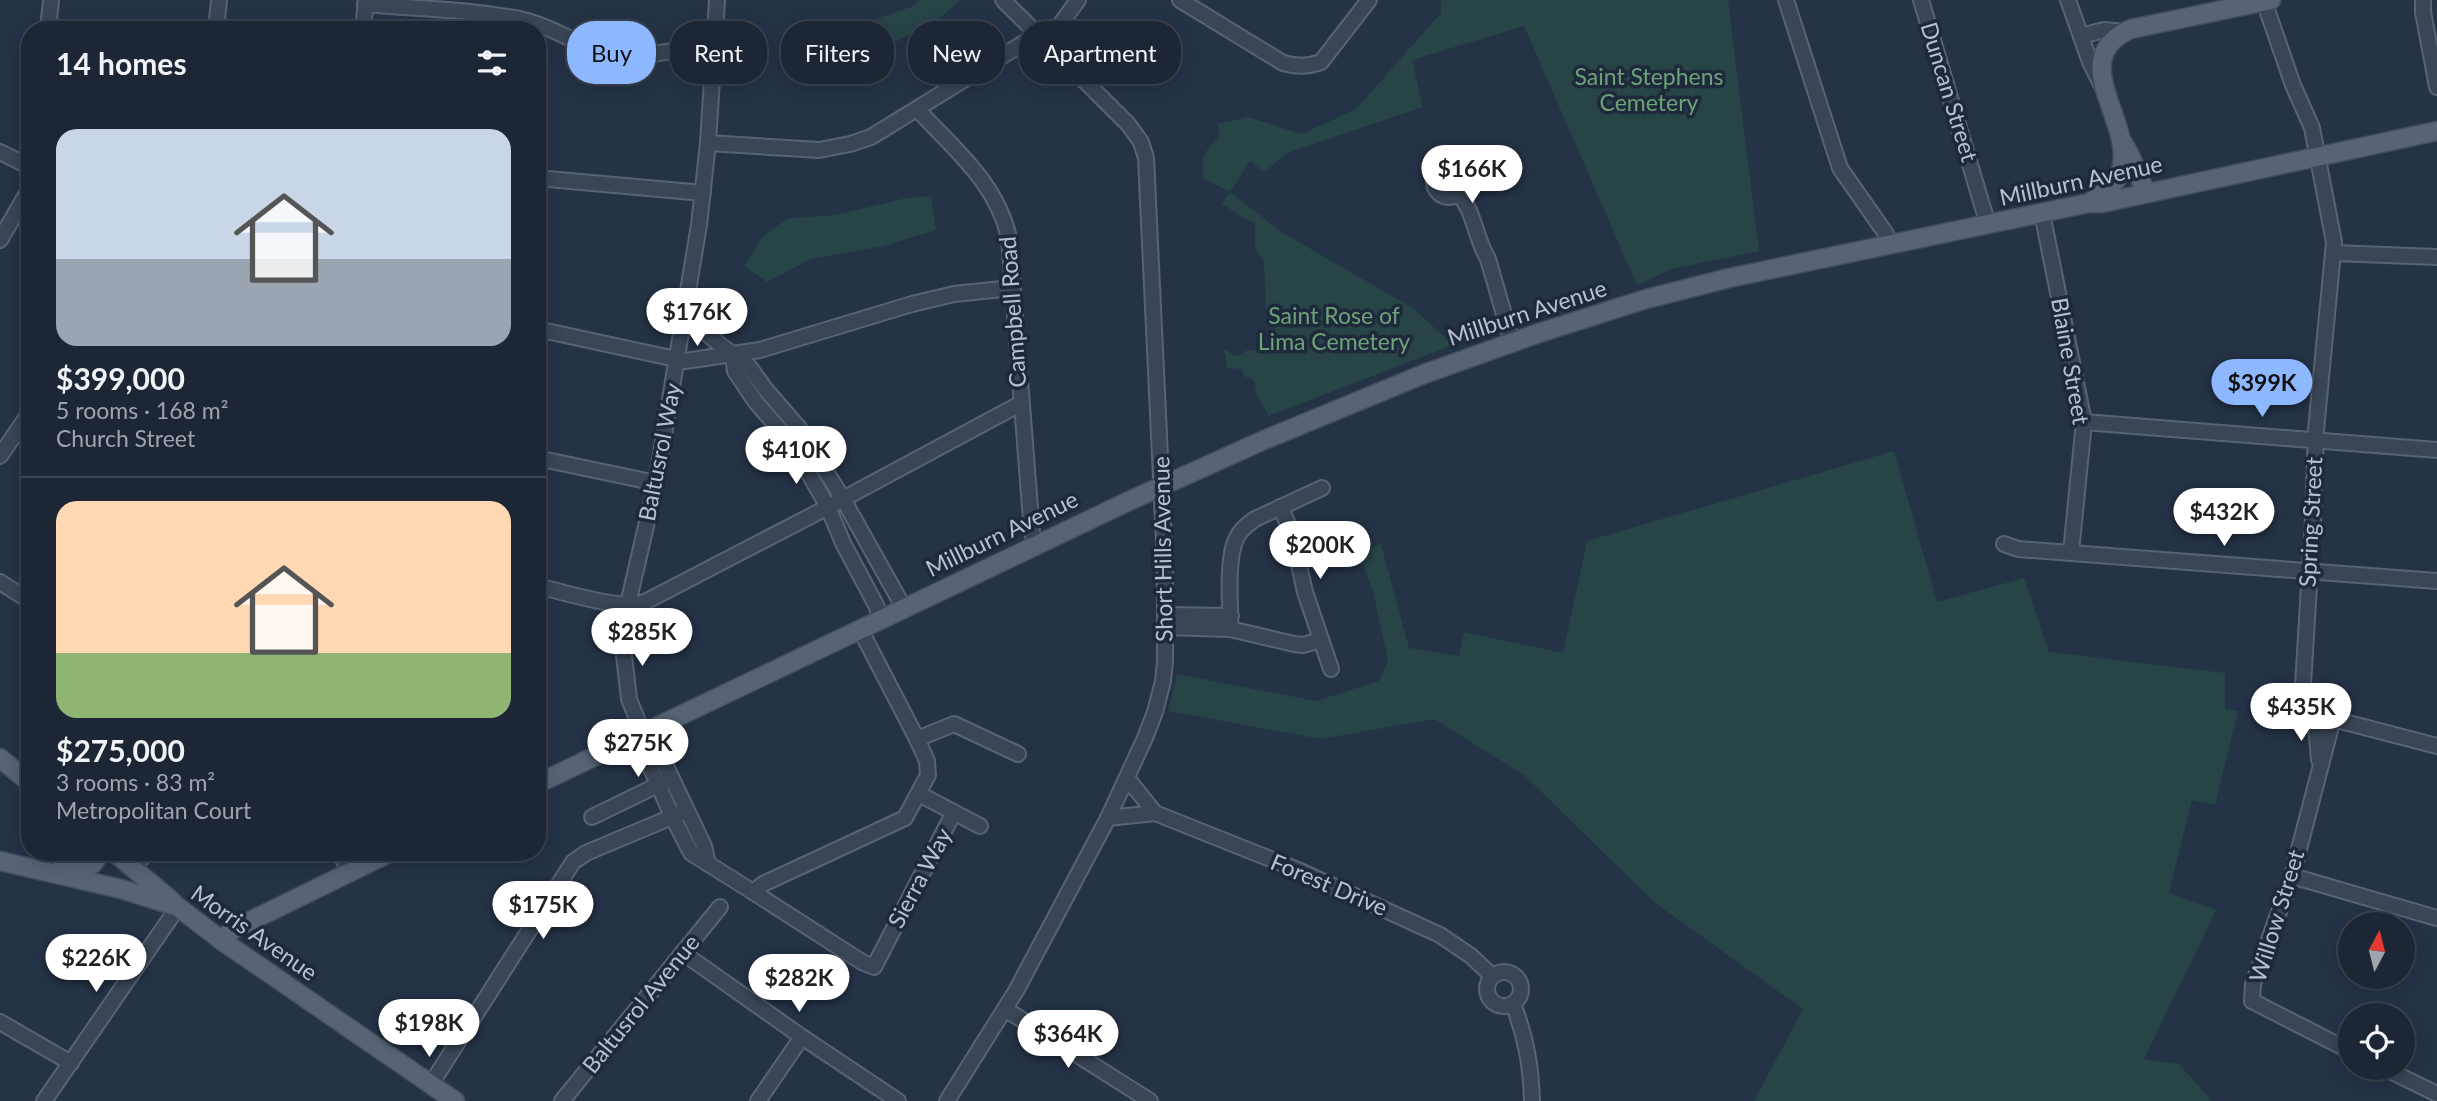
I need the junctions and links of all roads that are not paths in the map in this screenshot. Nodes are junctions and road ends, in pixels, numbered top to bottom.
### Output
1 (51, 0) edge
2 (219, 0) edge
3 (717, 0) edge
4 (1003, 0) edge
5 (1079, 0) edge
6 (1180, 0) edge
7 (1369, 0) edge
8 (1786, 0) edge
9 (1921, 0) edge
10 (2068, 0) edge
11 (2267, 1) edge
12 (365, 2) edge
13 (2420, 4) edge
14 (49, 21) edge
15 (217, 21) edge
16 (364, 21) edge
17 (526, 21) edge
18 (716, 21) edge
19 (1024, 21) edge
20 (1063, 21) edge
21 (546, 29) edge
22 (2123, 32) junction
23 (2081, 36) junction
24 (1019, 46) edge
25 (670, 51) edge
26 (712, 84) edge
27 (1088, 84) edge
28 (2437, 87) edge
29 (2104, 88) junction
30 (918, 110) junction
31 (2437, 131) edge
32 (708, 143) junction
33 (2123, 143) junction
34 (0, 152) edge
35 (2317, 156) junction
36 (21, 162) edge
37 (546, 178) edge
38 (703, 193) junction
39 (1458, 193) dead end
40 (2147, 193) junction
41 (2089, 203) junction
42 (21, 204) edge
43 (2042, 213) junction
44 (1988, 225) junction
45 (0, 240) edge
46 (1889, 244) junction
47 (2334, 253) junction
48 (2437, 257) edge
49 (1012, 288) junction
50 (685, 314) junction
51 (546, 331) edge
52 (1512, 342) junction
53 (733, 355) junction
54 (678, 360) junction
55 (1020, 404) junction
56 (2084, 422) junction
57 (21, 425) edge
58 (2315, 441) junction
59 (2437, 450) edge
60 (0, 456) edge
61 (546, 460) edge
62 (656, 483) junction
63 (1162, 486) junction
64 (1322, 488) dead end
65 (843, 499) junction
66 (1280, 507) junction
67 (828, 508) junction
68 (2004, 544) dead end
69 (1038, 545) junction
70 (2071, 552) junction
71 (2309, 572) junction
72 (2437, 581) edge
73 (0, 582) edge
74 (546, 588) edge
75 (21, 595) edge
76 (628, 604) junction
77 (905, 608) junction
78 (880, 620) junction
79 (1165, 621) junction
80 (1230, 623) junction
81 (860, 629) junction
82 (1321, 640) junction
83 (1331, 669) dead end
84 (2310, 713) junction
85 (2333, 719) junction
86 (643, 734) junction
87 (917, 739) junction
88 (2437, 746) edge
89 (1018, 754) dead end
90 (0, 758) edge
91 (2320, 765) junction
92 (21, 776) edge
93 (1127, 778) junction
94 (546, 780) edge
95 (665, 781) junction
96 (919, 794) junction
97 (954, 812) junction
98 (1155, 813) junction
99 (679, 815) junction
100 (592, 817) dead end
101 (1108, 818) junction
102 (980, 827) dead end
103 (4, 861) edge
104 (42, 861) edge
105 (95, 861) edge
106 (125, 861) edge
107 (139, 861) edge
108 (344, 861) edge
109 (373, 861) edge
110 (133, 868) junction
111 (350, 872) junction
112 (2292, 876) junction
113 (753, 892) junction
114 (178, 907) junction
115 (720, 907) dead end
116 (2437, 918) edge
117 (221, 940) junction
118 (683, 953) junction
119 (1492, 976) junction
120 (1513, 1004) junction
121 (1005, 1009) junction
122 (0, 1022) edge
123 (802, 1037) junction
124 (2338, 1045) edge
125 (71, 1063) junction
126 (2408, 1080) edge
127 (430, 1084) junction
128 (2437, 1094) edge
129 (44, 1101) edge
130 (455, 1101) edge
131 (562, 1101) edge
132 (758, 1101) edge
133 (898, 1101) edge
134 (947, 1101) edge
135 (1150, 1101) edge
136 (1532, 1101) edge

1 - 14 street
2 - 15 street
3 - 18 street, Baltusrol Way
4 - 19 street, Short Hills Avenue
5 - 20 street
6 - 7 street
8 - 46 street
9 - 44 street, Duncan Street
10 - 23 street
11 - 22 main road
11 - 35 street, Spring Street
12 - 16 street
12 - 17 street
13 - 28 street
21 - 25 street
22 - 23 street
22 - 29 main road
23 - 29 street
24 - 30 street
26 - 32 street, Baltusrol Way
27 - 63 street, Short Hills Avenue
29 - 33 main road
30 - 32 street
30 - 49 street, Campbell Road
31 - 35 main road, Millburn Avenue
32 - 38 street, Baltusrol Way
33 - 40 main road
33 - 41 main road
34 - 36 street
35 - 40 main road, Millburn Avenue
35 - 47 street, Spring Street
37 - 38 street
38 - 50 street, Baltusrol Way
39 - 52 street
40 - 41 main road, Millburn Avenue
41 - 43 main road, Millburn Avenue
42 - 45 street
43 - 44 main road, Millburn Avenue
43 - 56 street, Blaine Street
44 - 46 main road, Millburn Avenue
46 - 52 main road, Millburn Avenue
47 - 48 street
47 - 58 street, Spring Street
49 - 53 street
49 - 55 street, Campbell Road
50 - 53 street
50 - 54 street, Baltusrol Way
51 - 54 street
52 - 63 main road, Millburn Avenue
53 - 54 street
53 - 65 street
53 - 67 street
54 - 62 street, Baltusrol Way
55 - 65 street
55 - 69 street, Campbell Road
56 - 58 street
56 - 70 street, Blaine Street
57 - 60 street
58 - 59 street
58 - 71 street, Spring Street
61 - 62 street
62 - 76 street, Baltusrol Way
63 - 69 main road, Millburn Avenue
63 - 79 street, Short Hills Avenue
64 - 66 street
65 - 67 street
65 - 77 street
66 - 80 street
66 - 82 street
67 - 76 street
67 - 78 street
68 - 70 street
69 - 77 main road, Millburn Avenue
70 - 71 street
71 - 72 street
71 - 84 street, Spring Street
73 - 75 street
74 - 76 street
76 - 86 street, Baltusrol Way
77 - 78 main road, Millburn Avenue
78 - 81 main road, Millburn Avenue
79 - 80 street
79 - 93 street, Short Hills Avenue
80 - 82 street
81 - 86 main road, Millburn Avenue
81 - 87 street
82 - 83 street
84 - 85 street
84 - 91 street, Willow Street
85 - 88 street
85 - 91 street, Willow Street
86 - 94 main road, Millburn Avenue
86 - 95 street, Baltusrol Way
87 - 89 street
87 - 96 street
90 - 92 main road
91 - 112 street, Willow Street
93 - 98 street, Forest Drive
93 - 101 street, Short Hills Avenue
95 - 99 street, Baltusrol Way
95 - 100 street
96 - 97 street
96 - 113 street
97 - 102 street
97 - 113 street, Sierra Way
98 - 101 street, Forest Drive
98 - 119 street, Forest Drive
99 - 113 street, Baltusrol Way
99 - 127 street
101 - 121 street, Short Hills Avenue
103 - 114 main road, Morris Avenue
104 - 105 main road
106 - 110 main road
107 - 110 street
108 - 111 street
109 - 111 main road
110 - 114 main road
111 - 117 main road
112 - 116 street
112 - 124 street, Willow Street
114 - 117 main road, Morris Avenue
114 - 125 street
115 - 118 street, Baltusrol Avenue
117 - 127 main road, Morris Avenue
118 - 123 street
118 - 131 street, Baltusrol Avenue
119 - 120 street
119 - 120 street, Forest Drive
120 - 136 street, Forest Drive
121 - 134 street, Short Hills Avenue
121 - 135 street
122 - 125 street
123 - 132 street
123 - 133 street
125 - 129 street
126 - 128 street
127 - 130 main road, Morris Avenue

